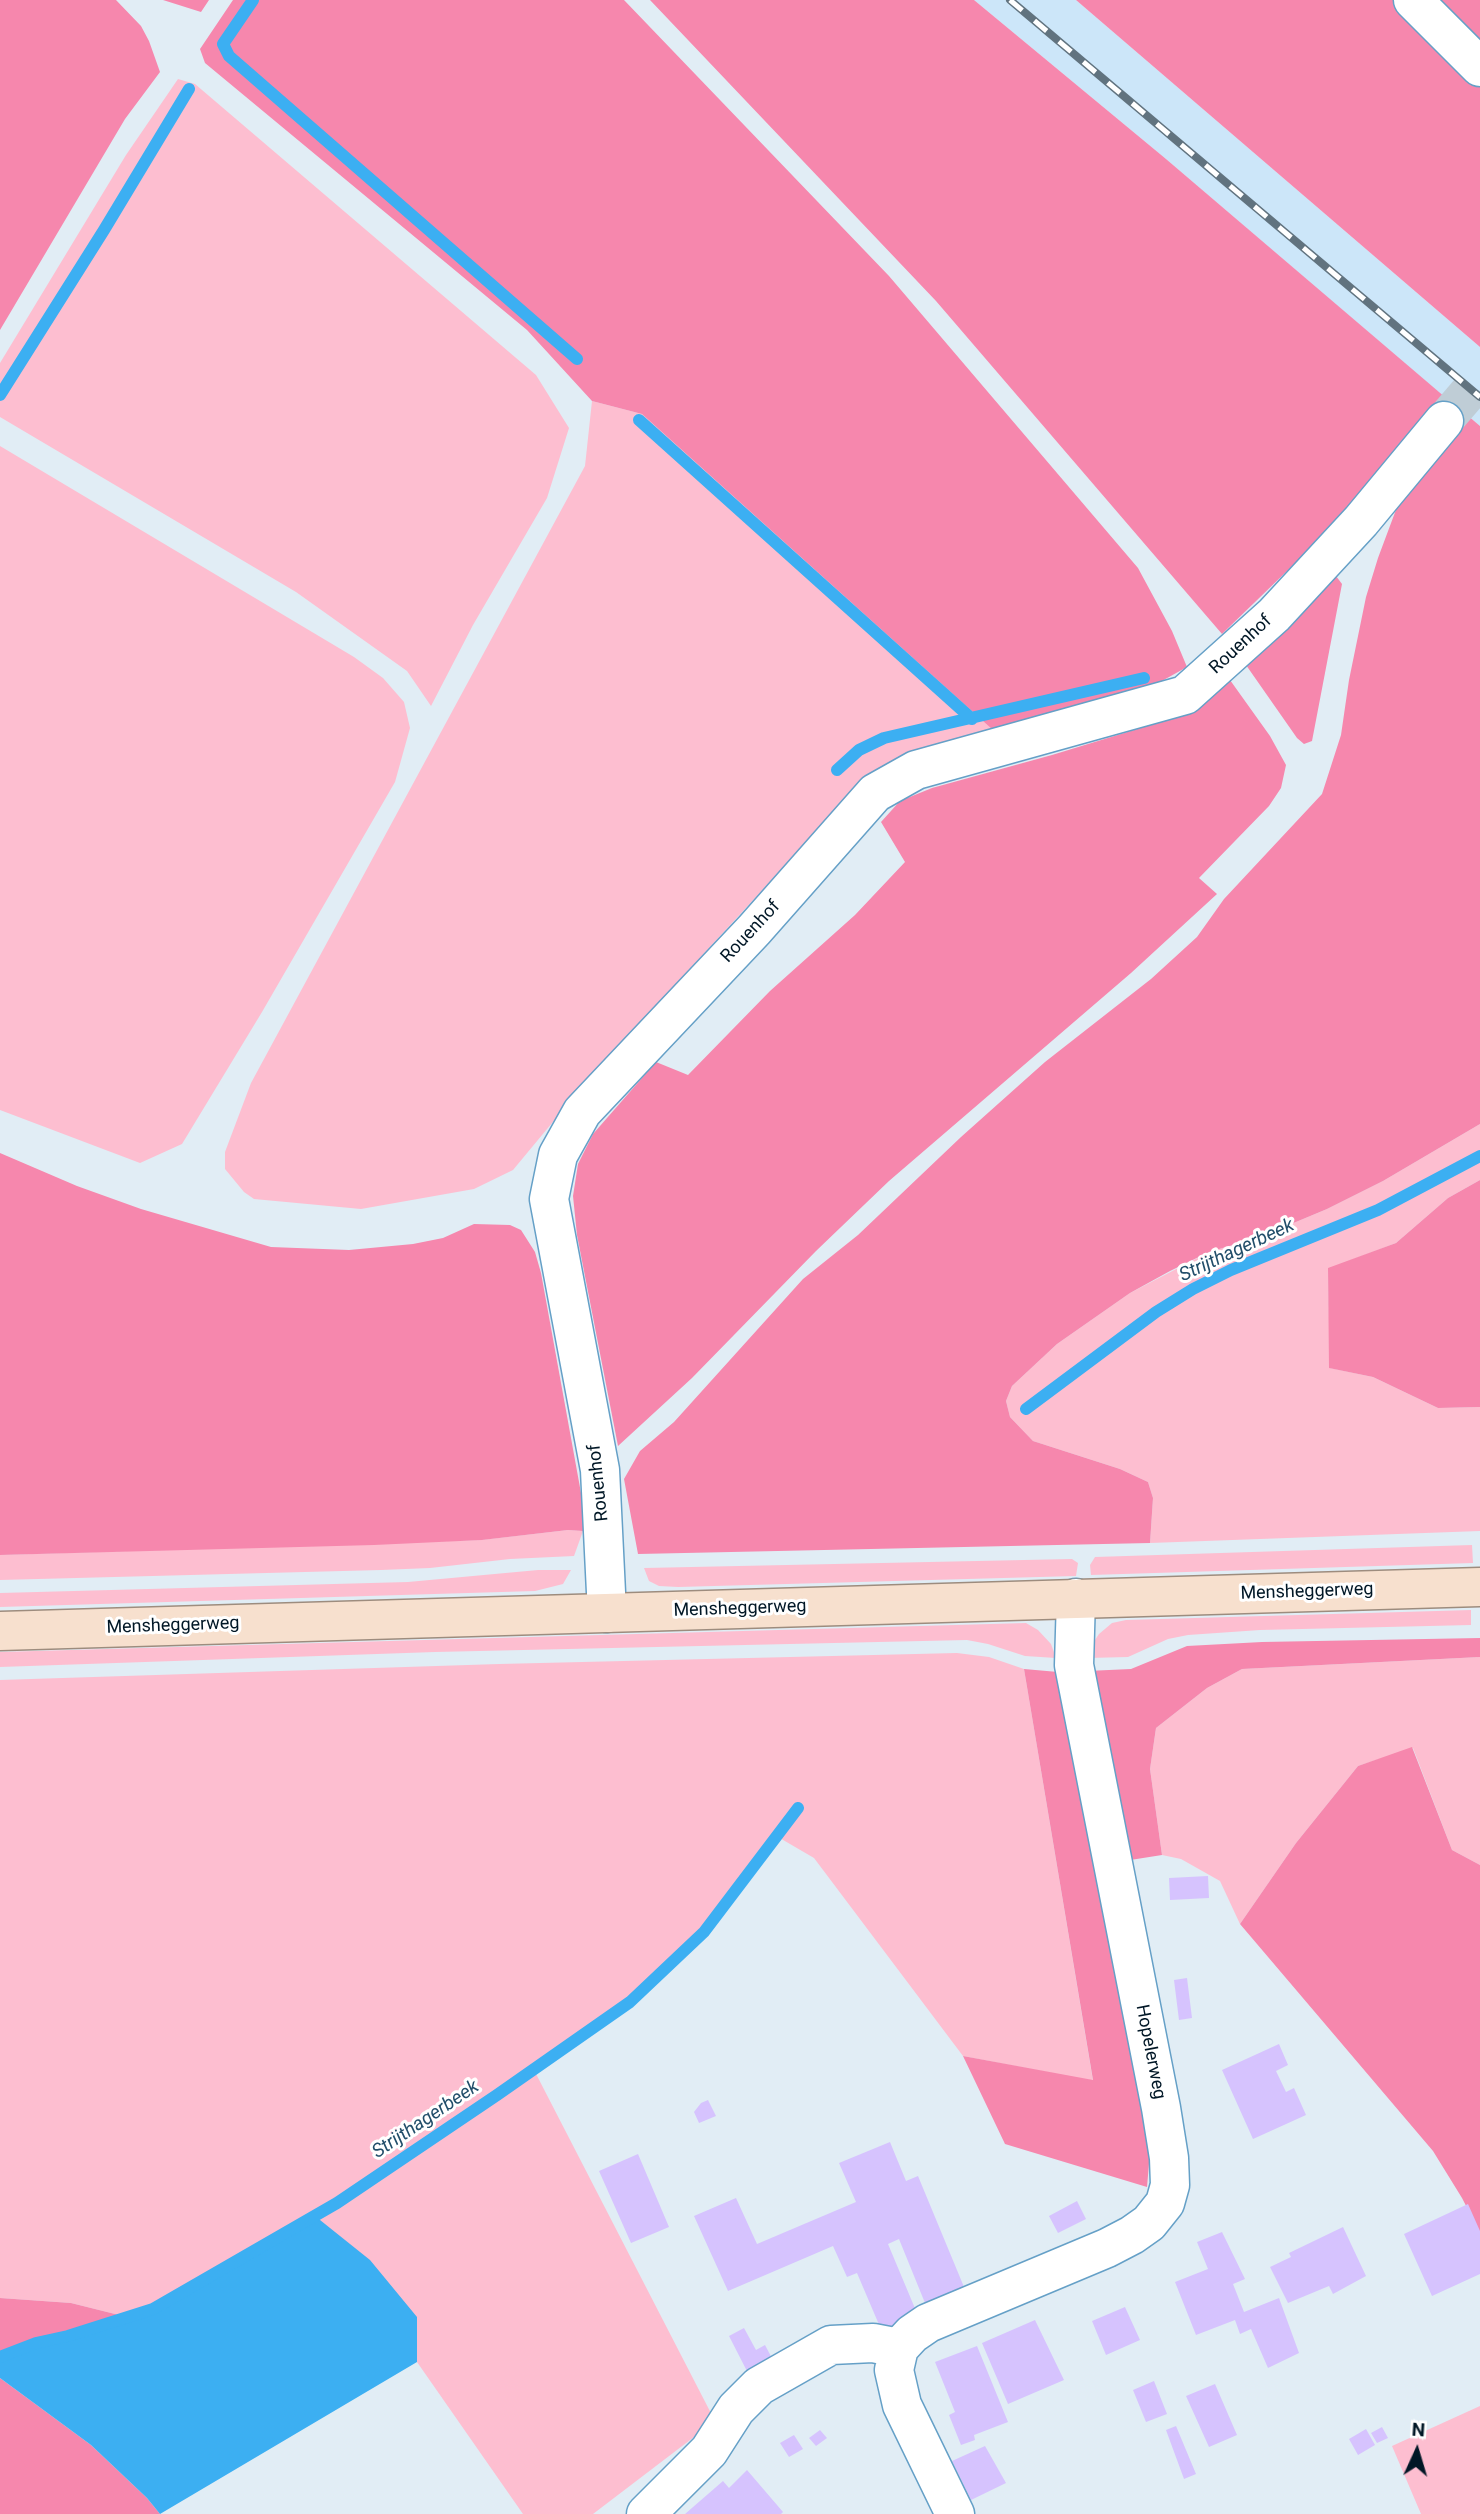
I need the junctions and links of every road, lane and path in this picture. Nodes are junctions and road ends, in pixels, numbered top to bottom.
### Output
1 (1413, 0) edge
2 (1480, 67) edge
3 (1444, 421) tunnel mouth
4 (1480, 1587) edge
5 (1076, 1598) junction
6 (607, 1613) junction
7 (0, 1631) edge
8 (899, 2348) junction
9 (646, 2514) edge
10 (955, 2514) edge

1 - 2 street
3 - 6 street, Rouenhof
4 - 5 main road, Mensheggerweg
5 - 6 main road, Mensheggerweg
5 - 8 street, Hopelerweg
6 - 7 main road, Mensheggerweg
8 - 9 street
8 - 10 street

